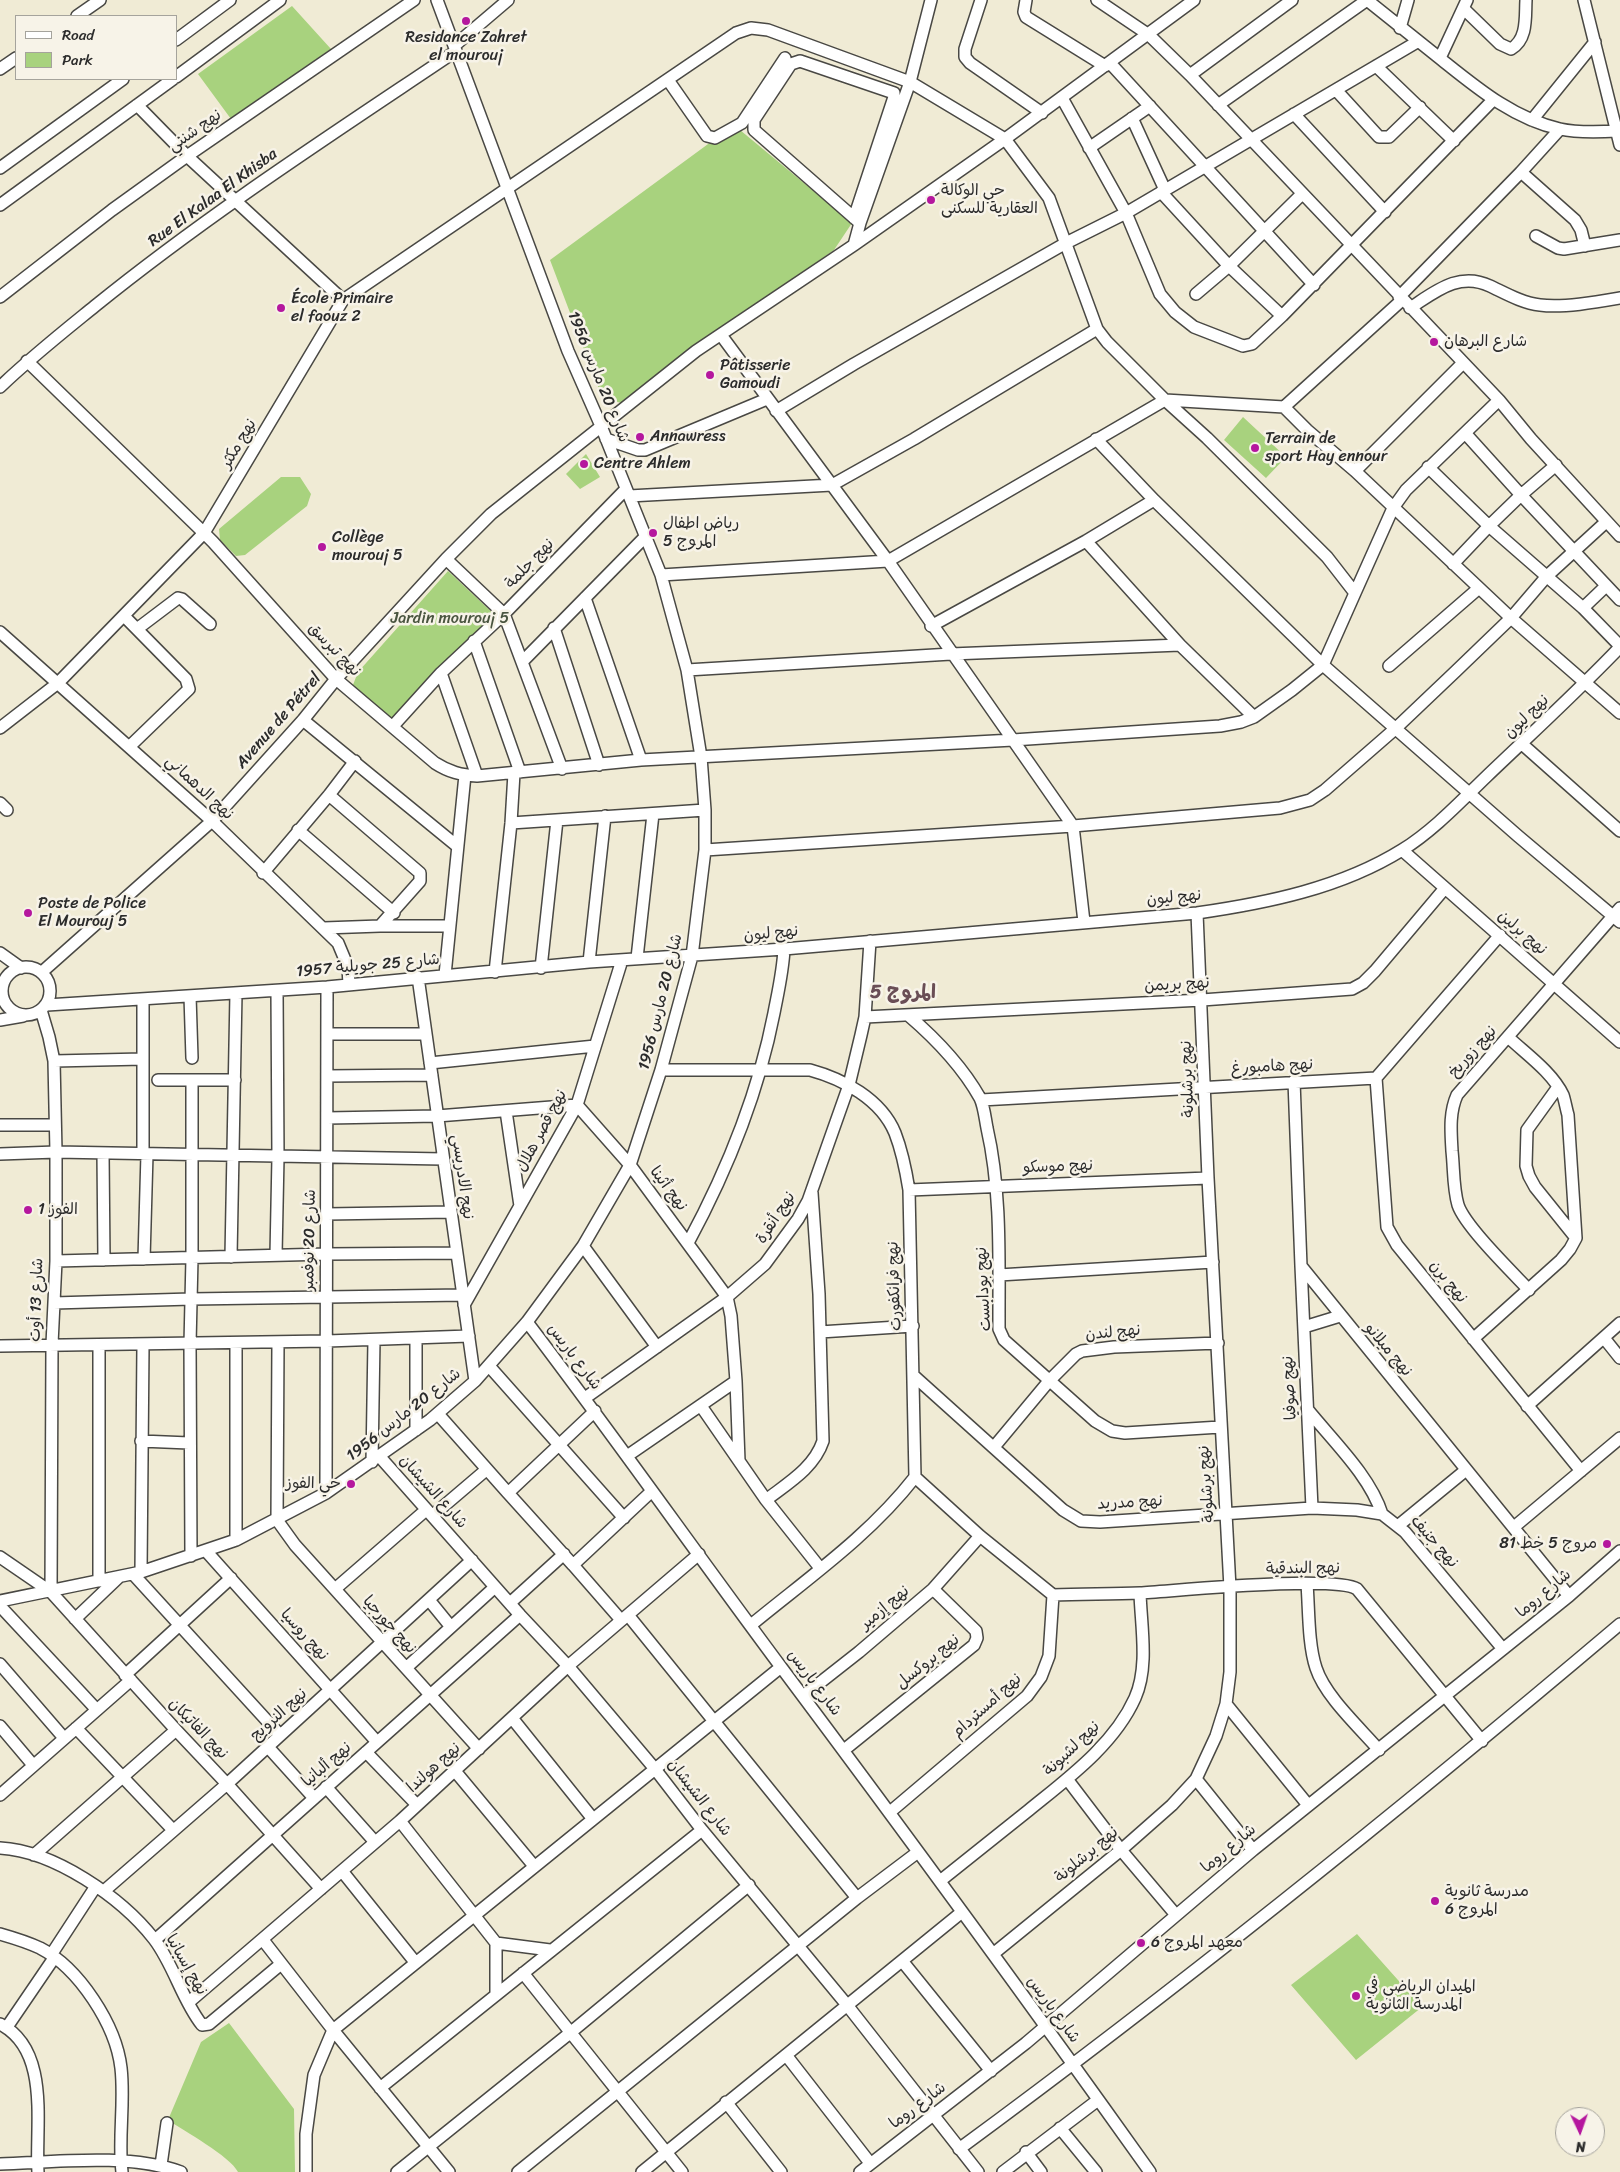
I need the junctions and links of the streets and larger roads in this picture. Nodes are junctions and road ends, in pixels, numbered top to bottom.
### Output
1 (230, 0) edge
2 (280, 0) edge
3 (414, 0) edge
4 (437, 0) edge
5 (508, 0) edge
6 (931, 0) edge
7 (980, 0) edge
8 (1026, 0) edge
9 (1194, 0) edge
10 (1292, 0) edge
11 (1367, 0) edge
12 (1408, 0) edge
13 (1526, 0) edge
14 (1584, 0) edge
15 (96, 1) edge
16 (1104, 2) edge
17 (1466, 5) edge
18 (78, 15) edge
19 (1400, 28) junction
20 (1149, 35) junction
21 (178, 39) edge
22 (1417, 42) junction
23 (1595, 42) junction
24 (455, 48) junction
25 (786, 58) dead end
26 (1440, 58) junction
27 (15, 59) edge
28 (1107, 65) junction
29 (1376, 66) junction
30 (0, 69) edge
31 (1190, 75) junction
32 (178, 76) edge
33 (122, 80) edge
34 (172, 80) edge
35 (668, 80) junction
36 (910, 82) junction
37 (1336, 90) junction
38 (1062, 98) junction
39 (1493, 100) junction
40 (137, 105) junction
41 (1218, 105) junction
42 (1150, 106) junction
43 (1420, 108) junction
44 (1042, 113) junction
45 (1294, 114) junction
46 (1132, 118) junction
47 (1532, 120) junction
48 (1560, 129) junction
49 (1617, 131) junction
50 (1005, 139) junction
51 (1251, 139) junction
52 (1454, 141) junction
53 (1620, 145) edge
54 (1089, 148) junction
55 (187, 156) junction
56 (1204, 166) junction
57 (0, 168) edge
58 (1521, 172) junction
59 (509, 188) junction
60 (1163, 191) junction
61 (1302, 194) junction
62 (235, 199) junction
63 (0, 205) edge
64 (1385, 212) junction
65 (1126, 213) junction
66 (857, 220) junction
67 (1265, 230) junction
68 (1536, 236) dead end
69 (1620, 240) edge
70 (1066, 243) junction
71 (854, 245) junction
72 (1352, 246) junction
73 (1585, 246) junction
74 (1229, 266) junction
75 (1314, 285) junction
76 (1196, 294) dead end
77 (0, 297) edge
78 (1620, 298) edge
79 (343, 300) junction
80 (1403, 301) junction
81 (1282, 316) junction
82 (1097, 329) junction
83 (721, 335) junction
84 (27, 361) junction
85 (1463, 364) junction
86 (0, 387) edge
87 (767, 399) junction
88 (1165, 400) junction
89 (1499, 400) junction
90 (1284, 407) junction
91 (776, 411) junction
92 (602, 426) junction
93 (1465, 433) junction
94 (606, 439) junction
95 (1096, 439) junction
96 (1556, 465) junction
97 (1428, 467) junction
98 (1355, 471) junction
99 (832, 485) junction
100 (627, 492) junction
101 (1522, 495) junction
102 (1154, 500) junction
103 (1393, 508) junction
104 (1606, 522) junction
105 (1489, 526) junction
106 (204, 533) junction
107 (1620, 536) edge
108 (645, 537) junction
109 (1086, 541) junction
110 (1573, 551) junction
111 (446, 559) junction
112 (888, 561) junction
113 (1453, 564) junction
114 (661, 575) junction
115 (1547, 576) junction
116 (1606, 586) junction
117 (1479, 588) junction
118 (1354, 593) junction
119 (585, 598) junction
120 (1620, 600) edge
121 (1583, 608) junction
122 (504, 614) junction
123 (124, 616) junction
124 (1511, 618) junction
125 (210, 624) dead end
126 (931, 626) junction
127 (554, 628) junction
128 (137, 629) junction
129 (0, 632) edge
130 (474, 641) junction
131 (1180, 645) junction
132 (1620, 646) edge
133 (951, 654) junction
134 (523, 661) junction
135 (1323, 664) junction
136 (1389, 666) dead end
137 (687, 670) junction
138 (441, 673) junction
139 (336, 679) junction
140 (58, 683) junction
141 (1585, 683) junction
142 (1620, 713) edge
143 (1254, 717) junction
144 (303, 720) junction
145 (393, 726) junction
146 (0, 728) edge
147 (1395, 729) junction
148 (1013, 740) junction
149 (1522, 744) junction
150 (129, 747) junction
151 (701, 757) junction
152 (641, 760) junction
153 (354, 761) junction
154 (598, 765) junction
155 (562, 769) junction
156 (517, 772) junction
157 (465, 775) junction
158 (477, 776) junction
159 (1469, 794) junction
160 (329, 795) junction
161 (705, 810) junction
162 (653, 814) junction
163 (605, 816) junction
164 (556, 820) junction
165 (212, 821) junction
166 (511, 823) junction
167 (1073, 826) junction
168 (298, 830) junction
169 (1620, 830) edge
170 (457, 846) junction
171 (705, 850) junction
172 (1402, 850) junction
173 (263, 873) junction
174 (1445, 888) junction
175 (394, 913) junction
176 (1198, 913) junction
177 (1618, 915) edge
178 (1084, 922) junction
179 (380, 926) junction
180 (449, 926) junction
181 (324, 928) junction
182 (1500, 935) junction
183 (870, 941) junction
184 (784, 949) junction
185 (0, 953) edge
186 (692, 956) junction
187 (637, 958) junction
188 (622, 960) junction
189 (589, 962) junction
190 (21, 968) junction
191 (541, 968) junction
192 (42, 972) junction
193 (495, 972) junction
194 (445, 975) junction
195 (3, 977) edge
196 (418, 978) junction
197 (1554, 983) junction
198 (349, 985) junction
199 (327, 987) junction
200 (277, 991) junction
201 (236, 993) junction
202 (190, 996) junction
203 (143, 999) junction
204 (1202, 1000) junction
205 (2, 1003) edge
206 (44, 1008) junction
207 (939, 1014) junction
208 (908, 1015) junction
209 (29, 1016) junction
210 (865, 1016) junction
211 (0, 1020) edge
212 (328, 1034) junction
213 (425, 1034) junction
214 (933, 1036) junction
215 (1508, 1037) junction
216 (1620, 1042) edge
217 (595, 1046) junction
218 (192, 1058) dead end
219 (143, 1059) junction
220 (54, 1061) junction
221 (430, 1063) junction
222 (762, 1069) junction
223 (661, 1070) junction
224 (432, 1075) junction
225 (327, 1076) junction
226 (1376, 1078) junction
227 (158, 1080) dead end
228 (192, 1080) junction
229 (235, 1080) junction
230 (1294, 1081) junction
231 (849, 1085) junction
232 (1205, 1087) junction
233 (1558, 1087) junction
234 (981, 1100) junction
235 (577, 1104) junction
236 (506, 1111) junction
237 (437, 1116) junction
238 (327, 1118) junction
239 (0, 1125) edge
240 (55, 1125) junction
241 (56, 1152) junction
242 (103, 1153) junction
243 (0, 1154) edge
244 (145, 1154) junction
245 (191, 1155) junction
246 (234, 1156) junction
247 (278, 1157) junction
248 (327, 1158) junction
249 (443, 1159) junction
250 (630, 1165) junction
251 (1208, 1178) junction
252 (996, 1186) junction
253 (812, 1188) junction
254 (909, 1190) junction
255 (520, 1206) junction
256 (450, 1212) junction
257 (327, 1214) junction
258 (1576, 1238) junction
259 (688, 1243) junction
260 (583, 1246) junction
261 (457, 1253) junction
262 (326, 1254) junction
263 (276, 1256) junction
264 (231, 1257) junction
265 (192, 1258) junction
266 (144, 1259) junction
267 (104, 1260) junction
268 (56, 1261) junction
269 (1212, 1262) junction
270 (1301, 1266) junction
271 (999, 1275) junction
272 (1529, 1290) junction
273 (326, 1296) junction
274 (727, 1297) junction
275 (191, 1299) junction
276 (464, 1300) junction
277 (54, 1303) junction
278 (1340, 1316) junction
279 (527, 1322) junction
280 (1620, 1323) edge
281 (913, 1326) junction
282 (1304, 1327) junction
283 (820, 1332) junction
284 (469, 1336) junction
285 (416, 1338) junction
286 (1604, 1338) junction
287 (1473, 1339) junction
288 (374, 1340) junction
289 (278, 1342) junction
290 (327, 1342) junction
291 (236, 1343) junction
292 (1218, 1343) junction
293 (52, 1344) junction
294 (190, 1344) junction
295 (143, 1345) junction
296 (0, 1346) edge
297 (99, 1346) junction
298 (656, 1347) junction
299 (1620, 1358) edge
300 (489, 1366) junction
301 (914, 1376) junction
302 (475, 1381) junction
303 (736, 1381) junction
304 (1049, 1381) junction
305 (585, 1398) junction
306 (701, 1406) junction
307 (1526, 1406) junction
308 (1308, 1410) junction
309 (595, 1411) junction
310 (438, 1414) junction
311 (1220, 1427) junction
312 (416, 1430) junction
313 (1620, 1438) edge
314 (141, 1440) junction
315 (190, 1443) junction
316 (559, 1446) junction
317 (994, 1447) junction
318 (627, 1456) junction
319 (376, 1459) junction
320 (739, 1461) junction
321 (486, 1470) junction
322 (1466, 1470) junction
323 (1581, 1471) junction
324 (915, 1477) junction
325 (652, 1491) junction
326 (326, 1493) junction
327 (508, 1493) junction
328 (766, 1500) junction
329 (1312, 1508) junction
330 (429, 1513) junction
331 (1225, 1513) junction
332 (1382, 1514) junction
333 (624, 1518) junction
334 (277, 1520) junction
335 (1399, 1525) junction
336 (1514, 1527) junction
337 (980, 1536) junction
338 (236, 1540) junction
339 (206, 1551) junction
340 (1620, 1551) edge
341 (564, 1554) junction
342 (699, 1554) junction
343 (191, 1556) junction
344 (0, 1557) edge
345 (472, 1560) junction
346 (573, 1565) junction
347 (820, 1568) junction
348 (137, 1573) junction
349 (120, 1577) junction
350 (231, 1578) junction
351 (99, 1581) junction
352 (1307, 1584) junction
353 (495, 1587) junction
354 (1230, 1588) junction
355 (336, 1589) junction
356 (933, 1590) junction
357 (51, 1592) junction
358 (1140, 1593) junction
359 (1052, 1595) junction
360 (1570, 1596) junction
361 (429, 1600) junction
362 (0, 1601) edge
363 (510, 1603) junction
364 (0, 1606) edge
365 (520, 1615) junction
366 (624, 1617) junction
367 (75, 1619) junction
368 (180, 1624) junction
369 (1620, 1624) edge
370 (751, 1625) junction
371 (451, 1627) junction
372 (383, 1642) junction
373 (1503, 1649) junction
374 (0, 1664) edge
375 (568, 1666) junction
376 (781, 1667) junction
377 (406, 1668) junction
378 (128, 1678) junction
379 (331, 1690) junction
380 (429, 1694) junction
381 (803, 1696) junction
382 (1445, 1696) junction
383 (1226, 1704) junction
384 (97, 1710) junction
385 (512, 1718) junction
386 (715, 1721) junction
387 (0, 1726) edge
388 (76, 1728) junction
389 (176, 1730) junction
390 (280, 1736) junction
391 (64, 1738) junction
392 (1482, 1741) junction
393 (378, 1742) junction
394 (268, 1746) junction
395 (478, 1749) junction
396 (844, 1750) junction
397 (1379, 1750) junction
398 (366, 1752) junction
399 (34, 1765) junction
400 (655, 1769) junction
401 (455, 1771) junction
402 (122, 1778) junction
403 (1067, 1779) junction
404 (1196, 1779) junction
405 (227, 1784) junction
406 (326, 1787) junction
407 (0, 1795) edge
408 (314, 1798) junction
409 (417, 1805) junction
410 (1308, 1805) junction
411 (890, 1812) junction
412 (593, 1819) junction
413 (400, 1821) junction
414 (173, 1830) junction
415 (702, 1830) junction
416 (272, 1834) junction
417 (375, 1842) junction
418 (0, 1848) edge
419 (1121, 1850) junction
420 (1253, 1850) junction
421 (918, 1852) junction
422 (34, 1855) junction
423 (534, 1866) junction
424 (342, 1871) junction
425 (940, 1881) junction
426 (749, 1885) junction
427 (100, 1888) junction
428 (321, 1889) junction
429 (857, 1898) junction
430 (962, 1912) junction
431 (475, 1914) junction
432 (1176, 1915) junction
433 (0, 1934) edge
434 (155, 1940) junction
435 (263, 1940) junction
436 (496, 1943) junction
437 (798, 1946) junction
438 (550, 1950) junction
439 (993, 1954) junction
440 (53, 1956) junction
441 (415, 1962) junction
442 (903, 1962) junction
443 (281, 1964) junction
444 (523, 1973) junction
445 (496, 1993) junction
446 (189, 2002) junction
447 (847, 2005) junction
448 (3, 2026) edge
449 (1045, 2027) junction
450 (333, 2030) junction
451 (570, 2033) junction
452 (786, 2055) junction
453 (1073, 2065) junction
454 (991, 2070) junction
455 (380, 2088) junction
456 (618, 2092) junction
457 (1098, 2100) junction
458 (726, 2102) junction
459 (932, 2116) junction
460 (166, 2123) dead end
461 (1060, 2128) junction
462 (428, 2147) junction
463 (959, 2149) junction
464 (1026, 2152) junction
465 (666, 2153) junction
466 (870, 2163) junction
467 (0, 2164) edge
468 (161, 2165) junction
469 (37, 2167) edge
470 (121, 2167) edge
471 (181, 2172) edge
472 (306, 2172) edge
473 (397, 2172) edge
474 (449, 2172) edge
475 (518, 2172) edge
476 (642, 2172) edge
477 (682, 2172) edge
478 (781, 2172) edge
479 (860, 2172) edge
480 (978, 2172) edge
481 (1003, 2172) edge
482 (1041, 2172) edge
483 (1096, 2172) edge
484 (1150, 2172) edge

1 - 21 street
2 - 32 street
3 - 55 street, نهج شنني
4 - 24 street, شارع 20 مارس 1956
5 - 24 street, Rue El Kalaa El Khisba
6 - 36 street
7 - 44 street
8 - 28 street
9 - 20 street, Avenue de Pétrel
10 - 31 street
11 - 19 street
11 - 41 street
12 - 19 street
13 - 17 street
14 - 23 street
15 - 18 street
16 - 20 street
17 - 26 street
19 - 22 street
20 - 28 street, Avenue de Pétrel
20 - 31 street
22 - 26 street
22 - 29 street
23 - 47 street
23 - 49 street
24 - 59 street, شارع 20 مارس 1956
24 - 62 street, Rue El Kalaa El Khisba
25 - 35 street
26 - 39 street
27 - 30 street
28 - 38 street, Avenue de Pétrel
28 - 42 street
29 - 37 street
29 - 43 street
31 - 41 street
33 - 57 street
34 - 40 street
35 - 36 street, نهج مكثر
35 - 59 street, نهج مكثر
36 - 50 street
36 - 66 street
37 - 43 street
37 - 45 street
38 - 44 street, Avenue de Pétrel
38 - 54 street
39 - 47 street
39 - 52 street
40 - 55 street
40 - 63 street
41 - 51 street
42 - 46 street
42 - 56 street
43 - 52 street
44 - 50 street, Avenue de Pétrel
45 - 51 street
45 - 64 street
46 - 54 street
46 - 60 street
47 - 48 street
48 - 49 street
48 - 58 street
49 - 53 street
50 - 70 street
50 - 71 street, Avenue de Pétrel
51 - 56 street
51 - 61 street
52 - 64 street
54 - 65 street
55 - 62 street
55 - 77 street, نهج شنني
56 - 60 street
56 - 67 street
58 - 73 street
58 - 80 street
59 - 79 street, نهج مكثر
59 - 92 street, شارع 20 مارس 1956
60 - 65 street
60 - 74 street
61 - 67 street
61 - 72 street
62 - 79 street
62 - 84 street, Rue El Kalaa El Khisba
64 - 72 street
65 - 70 street
65 - 81 street
66 - 66 street
66 - 71 street
67 - 74 street
67 - 75 street
68 - 73 street
69 - 73 street
70 - 82 street
70 - 91 street
71 - 83 street, Avenue de Pétrel
72 - 75 street
72 - 80 street
74 - 76 street
74 - 81 street
75 - 81 street
78 - 80 street
79 - 106 street, نهج مكثر
80 - 85 street
80 - 90 street
82 - 88 street
82 - 99 street
83 - 87 street
83 - 92 street, Avenue de Pétrel
84 - 86 street, Rue El Kalaa El Khisba
84 - 106 street, نهج تبرسق
85 - 89 street
85 - 98 street
87 - 91 street
87 - 94 street
88 - 90 street
88 - 95 street
88 - 118 street
89 - 93 street
89 - 96 street
90 - 98 street
91 - 99 street
92 - 94 street, شارع 20 مارس 1956
92 - 111 street, Avenue de Pétrel
93 - 97 street
93 - 101 street
94 - 100 street, شارع 20 مارس 1956
95 - 102 street
95 - 112 street
96 - 101 street
96 - 104 street
97 - 103 street
97 - 105 street
98 - 103 street
99 - 100 street
99 - 112 street
100 - 108 street, شارع 20 مارس 1956
100 - 122 street, نهج جلمة
101 - 105 street
101 - 110 street
102 - 109 street
102 - 135 street
103 - 113 street
103 - 118 street
104 - 107 street
104 - 110 street
105 - 113 street
105 - 115 street
106 - 123 street, نهج مكثر
106 - 139 street, نهج تبرسق
108 - 114 street, شارع 20 مارس 1956
108 - 119 street
109 - 126 street
109 - 131 street
110 - 115 street
110 - 116 street
111 - 122 street
111 - 139 street, Avenue de Pétrel
112 - 114 street
112 - 126 street
113 - 117 street
114 - 137 street, شارع 20 مارس 1956
115 - 121 street
115 - 124 street
116 - 120 street
116 - 121 street
117 - 124 street
117 - 136 street
118 - 135 street
119 - 127 street
119 - 152 street
121 - 132 street
122 - 130 street, نهج جلمة
122 - 134 street
123 - 128 street
123 - 140 street, نهج مكثر
124 - 141 street
124 - 147 street
125 - 128 street
126 - 133 street
127 - 134 street
127 - 154 street
128 - 150 street
129 - 140 street, نهج الدهماني
130 - 138 street, نهج جلمة
130 - 156 street
131 - 133 street
131 - 143 street
132 - 141 street, نهج ليون
133 - 137 street
133 - 148 street
134 - 155 street
135 - 143 street, نهج تبرسق
135 - 147 street
137 - 151 street, شارع 20 مارس 1956
138 - 145 street, نهج جلمة
138 - 158 street
139 - 144 street, Avenue de Pétrel
139 - 145 street, نهج تبرسق
140 - 146 street, نهج مكثر
140 - 150 street, نهج الدهماني
141 - 142 street
141 - 149 street, نهج ليون
143 - 148 street, نهج تبرسق
144 - 153 street
144 - 165 street, Avenue de Pétrel
145 - 157 street, نهج تبرسق
147 - 159 street
147 - 167 street
148 - 151 street, نهج تبرسق
148 - 167 street
149 - 159 street, نهج ليون
149 - 169 street
150 - 165 street, نهج الدهماني
151 - 152 street, نهج تبرسق
151 - 161 street, شارع 20 مارس 1956
152 - 154 street, نهج تبرسق
153 - 160 street
153 - 170 street
154 - 155 street, نهج تبرسق
155 - 156 street, نهج تبرسق
156 - 158 street, نهج تبرسق
156 - 166 street
157 - 158 street, نهج تبرسق
157 - 170 street
159 - 172 street, نهج ليون
159 - 177 street
160 - 168 street
160 - 175 street
161 - 162 street
161 - 171 street, شارع 20 مارس 1956
162 - 163 street
162 - 187 street
163 - 164 street
163 - 189 street
164 - 166 street
164 - 191 street
165 - 173 street, نهج الدهماني
165 - 192 street, Avenue de Pétrel
166 - 193 street
167 - 171 street
167 - 178 street
168 - 173 street
168 - 175 street
170 - 180 street
171 - 186 street, شارع 20 مارس 1956
172 - 174 street, نهج برلين
172 - 176 street, نهج ليون
173 - 181 street, نهج الدهماني
174 - 182 street, نهج برلين
174 - 204 street, نهج بريمن
175 - 179 street
176 - 178 street, نهج ليون
176 - 204 street, نهج برشلونة
177 - 197 street, نهج زوريخ
178 - 183 street, نهج ليون
179 - 180 street
179 - 181 street
180 - 194 street
181 - 198 street, نهج الدهماني
182 - 197 street, نهج برلين
182 - 226 street
183 - 184 street, نهج ليون
183 - 210 street, نهج أنقرة
184 - 186 street, نهج ليون
184 - 222 street
185 - 190 street
186 - 187 street, شارع 25 جويلية 1957
186 - 223 street, شارع 20 مارس 1956
187 - 188 street, شارع 25 جويلية 1957
188 - 189 street, شارع 25 جويلية 1957
188 - 217 street, نهج قصر هلال
189 - 191 street, شارع 25 جويلية 1957
190 - 192 street
190 - 195 street
191 - 193 street, شارع 25 جويلية 1957
192 - 206 street
193 - 194 street, شارع 25 جويلية 1957
194 - 196 street, شارع 25 جويلية 1957
195 - 205 street
196 - 198 street, شارع 25 جويلية 1957
196 - 213 street, نهج الادريسي
197 - 215 street, نهج زوريخ
197 - 216 street, نهج برلين
198 - 199 street, شارع 25 جويلية 1957
199 - 200 street, شارع 25 جويلية 1957
199 - 212 street, شارع 20 نوفمبر
200 - 201 street, شارع 25 جويلية 1957
200 - 247 street
201 - 202 street, شارع 25 جويلية 1957
201 - 229 street
202 - 203 street, شارع 25 جويلية 1957
202 - 218 street
203 - 206 street, شارع 25 جويلية 1957
203 - 219 street
204 - 207 street, نهج بريمن
204 - 232 street, نهج برشلونة
205 - 209 street
206 - 209 street
206 - 220 street, شارع 13 أوت
207 - 208 street, نهج بريمن
207 - 214 street
208 - 210 street, نهج بريمن
208 - 214 street, نهج بودابست
209 - 211 street
210 - 231 street, نهج أنقرة
212 - 213 street
212 - 225 street, شارع 20 نوفمبر
213 - 221 street, نهج الادريسي
214 - 234 street, نهج بودابست
215 - 233 street
215 - 272 street, نهج زوريخ
217 - 221 street
217 - 235 street, نهج قصر هلال
219 - 220 street
219 - 244 street
220 - 240 street, شارع 13 أوت
221 - 224 street, نهج الادريسي
222 - 223 street, نهج فرانكفورت
222 - 231 street, نهج فرانكفورت
222 - 259 street
223 - 250 street, شارع 20 مارس 1956
224 - 225 street
224 - 237 street, نهج الادريسي
225 - 238 street, شارع 20 نوفمبر
226 - 230 street, نهج هامبورغ
226 - 287 street, نهج برن
227 - 228 street
228 - 229 street
228 - 245 street
229 - 246 street
230 - 232 street, نهج هامبورغ
230 - 270 street
231 - 253 street, نهج أنقرة
231 - 254 street, نهج فرانكفورت
232 - 234 street, نهج هامبورغ
232 - 251 street, نهج برشلونة
233 - 258 street
233 - 258 street
234 - 252 street, نهج بودابست
235 - 236 street
235 - 250 street, نهج أثينا
235 - 255 street, نهج قصر هلال
236 - 237 street
236 - 255 street
237 - 238 street
237 - 249 street, نهج الادريسي
238 - 248 street, شارع 20 نوفمبر
239 - 240 street
240 - 241 street, شارع 13 أوت
241 - 242 street
241 - 243 street
241 - 268 street, شارع 13 أوت
242 - 244 street
242 - 267 street
244 - 245 street
244 - 266 street
245 - 246 street
245 - 265 street
246 - 247 street
246 - 264 street
247 - 248 street
247 - 263 street
248 - 249 street
248 - 257 street, شارع 20 نوفمبر
249 - 256 street, نهج الادريسي
250 - 259 street, نهج أثينا
250 - 260 street, شارع 20 مارس 1956
251 - 252 street, نهج موسكو
251 - 269 street, نهج برشلونة
252 - 254 street, نهج موسكو
252 - 271 street, نهج بودابست
253 - 274 street, نهج أنقرة
253 - 283 street
254 - 281 street, نهج فرانكفورت
255 - 276 street, نهج قصر هلال
256 - 257 street
256 - 261 street, نهج الادريسي
257 - 262 street, شارع 20 نوفمبر
258 - 272 street
259 - 274 street, نهج أثينا
260 - 279 street, شارع 20 مارس 1956
260 - 298 street
261 - 262 street
261 - 276 street, نهج الادريسي
262 - 263 street
262 - 273 street, شارع 20 نوفمبر
263 - 264 street
264 - 265 street
265 - 266 street
265 - 275 street
266 - 267 street
267 - 268 street
268 - 277 street, شارع 13 أوت
269 - 271 street
269 - 292 street, نهج برشلونة
270 - 278 street, نهج ميلانو
270 - 282 street, نهج صوفيا
271 - 304 street, نهج بودابست
272 - 287 street
273 - 275 street
273 - 276 street
273 - 290 street, شارع 20 نوفمبر
274 - 298 street, نهج أنقرة
274 - 303 street
275 - 277 street
275 - 294 street
276 - 284 street, نهج الادريسي
277 - 293 street, شارع 13 أوت
278 - 282 street
278 - 322 street, نهج ميلانو
279 - 300 street, شارع 20 مارس 1956
279 - 305 street, شارع باريس
280 - 286 street
281 - 283 street
281 - 301 street, نهج فرانكفورت
282 - 308 street, نهج صوفيا
283 - 328 street
284 - 285 street
284 - 302 street, نهج الادريسي
285 - 288 street
285 - 312 street
286 - 299 street
286 - 307 street
287 - 307 street, نهج برن
288 - 290 street
288 - 319 street
289 - 290 street
289 - 291 street
289 - 334 street
290 - 326 street, شارع 20 نوفمبر
291 - 294 street
291 - 338 street
292 - 304 street, نهج لندن
292 - 311 street, نهج برشلونة
293 - 296 street
293 - 297 street
293 - 357 street, شارع 13 أوت
294 - 295 street
294 - 315 street
295 - 297 street
295 - 314 street
297 - 351 street
298 - 305 street, نهج أنقرة
300 - 302 street, شارع 20 مارس 1956
300 - 316 street
301 - 317 street, نهج مدريد
301 - 324 street, نهج فرانكفورت
302 - 310 street, شارع 20 مارس 1956
303 - 306 street
303 - 320 street
304 - 311 street, نهج بودابست
304 - 317 street, نهج لندن
305 - 309 street, شارع باريس
306 - 318 street
306 - 320 street
307 - 323 street, نهج برن
308 - 329 street, نهج صوفيا
308 - 332 street
309 - 316 street
309 - 318 street, شارع باريس
310 - 312 street, شارع 20 مارس 1956
310 - 321 street
311 - 331 street, نهج برشلونة
312 - 319 street, شارع 20 مارس 1956
313 - 323 street
314 - 315 street
314 - 348 street
315 - 343 street
316 - 327 street
316 - 333 street
317 - 331 street, نهج مدريد
318 - 325 street, شارع باريس
319 - 326 street, شارع 20 مارس 1956
319 - 330 street, شارع الشيشان
320 - 328 street
321 - 327 street
321 - 330 street
322 - 335 street
322 - 336 street, نهج ميلانو
323 - 336 street
324 - 337 street
324 - 347 street
325 - 333 street
325 - 342 street, شارع باريس
326 - 334 street, شارع 20 مارس 1956
327 - 341 street
328 - 347 street
329 - 331 street, نهج مدريد
329 - 332 street, نهج جنيف
330 - 345 street, شارع الشيشان
330 - 355 street
331 - 354 street, نهج برشلونة
332 - 335 street, نهج جنيف
333 - 346 street
334 - 338 street, شارع 20 مارس 1956
334 - 355 street, نهج جورجيا
335 - 373 street, نهج جنيف
336 - 360 street, نهج ميلانو
337 - 356 street, نهج إزمير
337 - 359 street
338 - 339 street, شارع 20 مارس 1956
339 - 343 street, شارع 20 مارس 1956
339 - 350 street, نهج روسيا
340 - 360 street, شارع روما
341 - 346 street
341 - 363 street
342 - 366 street, نهج هولندا
342 - 370 street, شارع باريس
343 - 348 street, شارع 20 مارس 1956
344 - 357 street, نهج الفاتيكان
345 - 353 street, شارع الشيشان
345 - 361 street, نهج النرويج
346 - 366 street
347 - 370 street
348 - 349 street, شارع 20 مارس 1956
348 - 368 street
349 - 351 street, شارع 20 مارس 1956
349 - 367 street
350 - 368 street
350 - 379 street, نهج روسيا
351 - 357 street, شارع 20 مارس 1956
352 - 354 street, نهج البندقية
352 - 382 street, نهج البندقية
352 - 397 street
353 - 363 street, شارع الشيشان
353 - 371 street
354 - 358 street, نهج البندقية
354 - 383 street, نهج برشلونة
355 - 372 street, نهج جورجيا
356 - 381 street, نهج إزمير
356 - 396 street, نهج بروكسل
357 - 362 street, شارع 20 مارس 1956
357 - 367 street, نهج الفاتيكان
358 - 359 street, نهج البندقية
358 - 403 street, نهج لشبونة
359 - 411 street, نهج أمستردام
360 - 373 street, شارع روما
361 - 371 street
361 - 372 street, نهج النرويج
363 - 365 street, شارع الشيشان
364 - 384 street
365 - 375 street, شارع الشيشان
365 - 380 street, نهج ألبانيا
366 - 375 street, نهج هولندا
366 - 386 street
367 - 378 street, نهج الفاتيكان
368 - 378 street
368 - 390 street
369 - 392 street
370 - 376 street, شارع باريس
371 - 377 street
372 - 377 street, نهج جورجيا
372 - 379 street, نهج النرويج
373 - 382 street, شارع روما
374 - 391 street
375 - 385 street, نهج هولندا
375 - 400 street, شارع الشيشان
376 - 381 street, شارع باريس
376 - 386 street
377 - 380 street, نهج جورجيا
378 - 384 street
378 - 389 street, نهج الفاتيكان
379 - 390 street, نهج النرويج
379 - 393 street, نهج روسيا
380 - 393 street, نهج ألبانيا
380 - 395 street, نهج جورجيا
381 - 396 street, شارع باريس
382 - 392 street, نهج البندقية
382 - 397 street, شارع روما
383 - 404 street, نهج برشلونة
383 - 410 street
384 - 388 street
385 - 395 street, نهج هولندا
385 - 412 street
386 - 400 street
386 - 429 street
387 - 399 street
388 - 391 street
388 - 402 street
389 - 402 street
389 - 405 street, نهج الفاتيكان
390 - 394 street, نهج النرويج
391 - 399 street
392 - 453 street
393 - 398 street, نهج ألبانيا
394 - 405 street, نهج النرويج
394 - 408 street
395 - 401 street, نهج هولندا
396 - 411 street, شارع باريس
397 - 410 street, شارع روما
398 - 406 street, نهج ألبانيا
398 - 409 street
399 - 407 street
400 - 412 street
400 - 415 street, شارع الشيشان
401 - 409 street, نهج هولندا
401 - 423 street
402 - 414 street
402 - 422 street
403 - 419 street
403 - 425 street, نهج لشبونة
404 - 419 street, نهج برشلونة
404 - 420 street
405 - 414 street, نهج النرويج
405 - 416 street, نهج الفاتيكان
406 - 408 street, نهج ألبانيا
406 - 417 street
408 - 416 street, نهج ألبانيا
409 - 413 street, نهج هولندا
410 - 420 street, شارع روما
411 - 421 street, شارع باريس
412 - 423 street
413 - 417 street, نهج هولندا
413 - 431 street
414 - 427 street, نهج النرويج
415 - 426 street, شارع الشيشان
415 - 438 street
416 - 428 street, نهج الفاتيكان
416 - 434 street, نهج ألبانيا
417 - 424 street, نهج هولندا
418 - 422 street, نهج إسبانيا
419 - 432 street
419 - 439 street, نهج برشلونة
420 - 432 street, شارع روما
421 - 425 street, شارع باريس
421 - 429 street
422 - 427 street, نهج إسبانيا
423 - 431 street
424 - 428 street, نهج هولندا
424 - 441 street
425 - 430 street, شارع باريس
426 - 437 street, شارع الشيشان
426 - 451 street
427 - 434 street, نهج إسبانيا
427 - 440 street, نهج النرويج
428 - 435 street, نهج هولندا
429 - 437 street
430 - 439 street, شارع باريس
430 - 442 street
431 - 436 street
431 - 441 street
432 - 449 street, شارع روما
433 - 440 street
434 - 446 street, نهج إسبانيا
435 - 443 street
435 - 446 street, نهج هولندا
436 - 438 street
436 - 445 street
437 - 447 street, شارع الشيشان
437 - 456 street
438 - 444 street
439 - 449 street, شارع باريس
440 - 448 street, نهج النرويج
440 - 470 street
441 - 450 street
442 - 447 street
442 - 454 street
443 - 446 street, نهج إسبانيا
443 - 450 street
444 - 445 street
444 - 451 street
445 - 455 street
447 - 452 street
447 - 459 street, شارع الشيشان
448 - 469 street
449 - 453 street, شارع باريس
449 - 454 street, شارع روما
450 - 455 street
450 - 472 street
451 - 456 street
451 - 462 street
452 - 458 street
452 - 466 street
453 - 457 street, شارع باريس
453 - 463 street
454 - 459 street, شارع روما
455 - 462 street
456 - 465 street
456 - 475 street
457 - 461 street
457 - 484 street, شارع باريس
458 - 465 street
458 - 478 street
459 - 463 street, شارع الشيشان
459 - 466 street, شارع روما
460 - 468 street
461 - 464 street
461 - 483 street
462 - 473 street
462 - 474 street
463 - 480 street, شارع الشيشان
464 - 481 street
464 - 482 street
465 - 476 street
465 - 477 street
466 - 479 street, شارع روما
467 - 469 street
468 - 470 street
468 - 471 street
469 - 470 street

